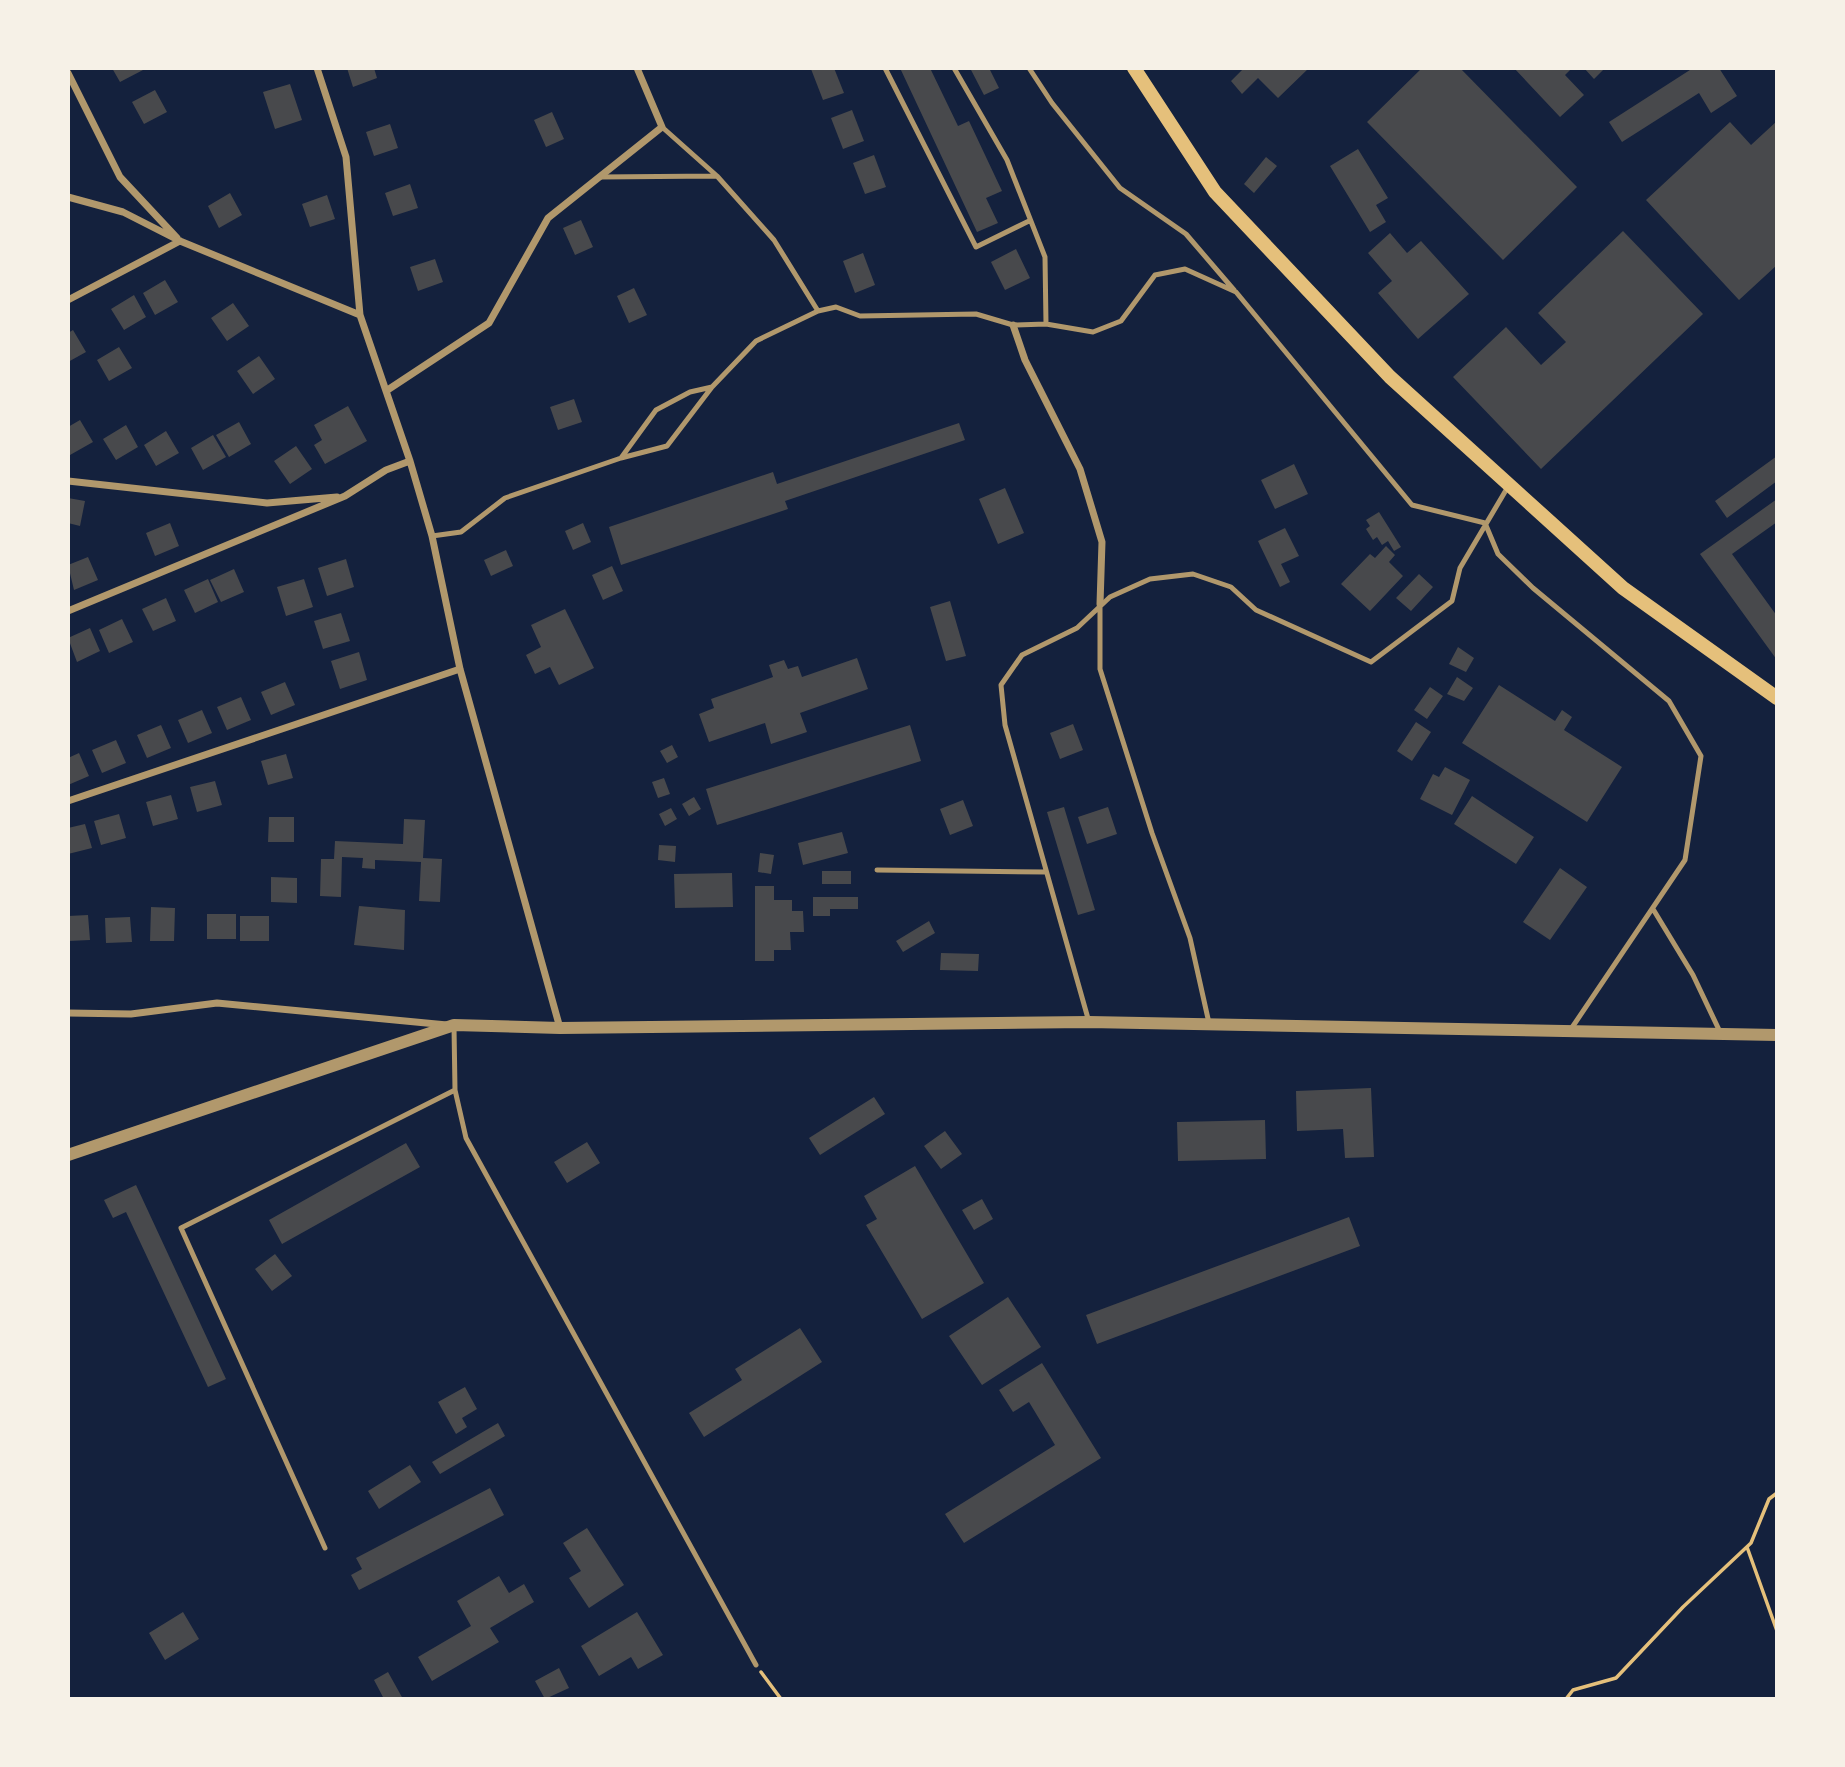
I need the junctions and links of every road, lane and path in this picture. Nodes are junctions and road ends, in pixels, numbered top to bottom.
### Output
1 (317, 68) edge
2 (637, 68) edge
3 (885, 68) edge
4 (954, 68) edge
5 (1029, 68) edge
6 (1134, 68) edge
7 (68, 73) edge
8 (662, 127) junction
9 (717, 176) junction
10 (600, 177) junction
11 (68, 197) edge
12 (1029, 221) junction
13 (180, 241) junction
14 (1236, 292) junction
15 (68, 300) edge
16 (818, 311) junction
17 (360, 316) junction
18 (1046, 324) junction
19 (1013, 325) junction
20 (712, 387) junction
21 (386, 391) junction
22 (621, 458) junction
23 (410, 461) junction
24 (68, 481) edge
25 (1509, 485) junction
26 (345, 496) junction
27 (1485, 523) junction
28 (432, 536) junction
29 (1100, 604) junction
30 (68, 611) edge
31 (460, 668) junction
32 (1776, 696) edge
33 (68, 801) edge
34 (877, 870) dead end
35 (1046, 872) junction
36 (1653, 909) junction
37 (68, 1013) edge
38 (1089, 1022) junction
39 (1209, 1023) junction
40 (454, 1025) junction
41 (560, 1028) junction
42 (1571, 1030) junction
43 (1721, 1034) junction
44 (1777, 1035) edge
45 (455, 1090) junction
46 (68, 1155) edge
47 (1777, 1493) edge
48 (1747, 1547) junction
49 (325, 1548) dead end
50 (1777, 1631) edge
51 (756, 1665) joint
52 (781, 1699) edge
53 (1566, 1699) edge

1 - 17 street
2 - 8 street
3 - 12 lane
4 - 12 lane
5 - 14 lane
6 - 25 main road
7 - 13 street
8 - 9 lane
8 - 10 street
9 - 10 lane
9 - 16 lane
10 - 21 street
11 - 13 street
12 - 18 lane
13 - 15 street
13 - 17 street
14 - 18 lane
14 - 27 lane
16 - 19 lane
16 - 20 lane
17 - 21 street
18 - 19 lane
19 - 29 street
20 - 22 lane
20 - 22 lane
21 - 23 street
22 - 28 lane
23 - 26 street
23 - 28 street
24 - 26 street
25 - 27 lane
25 - 32 main road
26 - 30 street
27 - 29 lane
27 - 36 lane
28 - 31 street
29 - 35 lane
29 - 39 lane
31 - 33 street
31 - 41 street
34 - 35 lane
35 - 38 lane
36 - 42 lane
36 - 43 lane
37 - 40 street
38 - 39 street
38 - 41 street
39 - 42 street
40 - 41 street
40 - 45 lane
40 - 46 street
42 - 43 street
43 - 44 street
45 - 49 lane
45 - 51 lane
47 - 48 path
48 - 50 path
48 - 53 path
51 - 52 path

